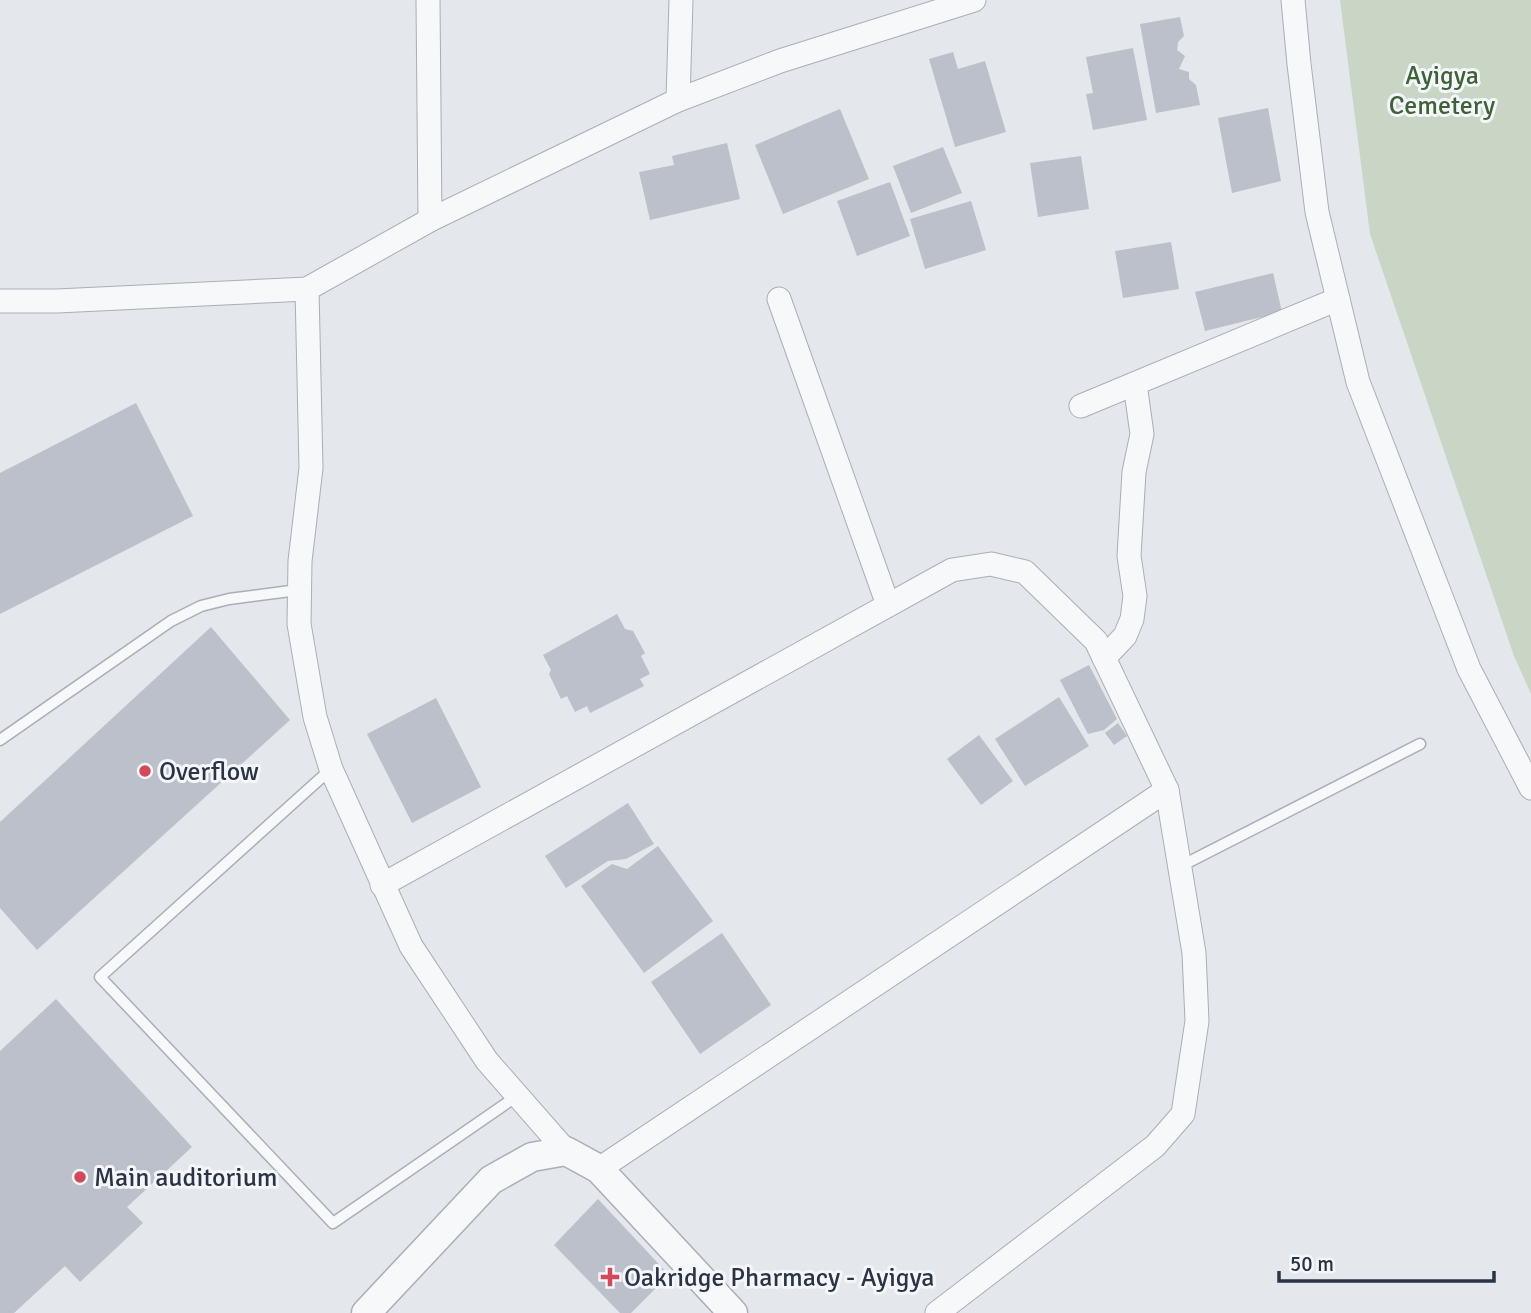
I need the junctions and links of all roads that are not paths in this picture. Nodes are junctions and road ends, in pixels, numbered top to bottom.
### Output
1 (428, 0) edge
2 (681, 0) edge
3 (974, 0) edge
4 (1293, 0) edge
5 (678, 100) junction
6 (430, 220) junction
7 (307, 289) junction
8 (779, 299) dead end
9 (1338, 299) junction
10 (0, 301) edge
11 (1135, 384) junction
12 (1081, 406) dead end
13 (298, 590) junction
14 (888, 605) junction
15 (1104, 658) junction
16 (0, 740) edge
17 (1420, 744) dead end
18 (331, 769) junction
19 (1531, 788) edge
20 (1167, 790) junction
21 (1179, 867) junction
22 (382, 885) junction
23 (517, 1096) junction
24 (566, 1151) junction
25 (599, 1168) junction
26 (366, 1313) edge
27 (733, 1313) edge
28 (937, 1313) edge

1 - 6 street
2 - 5 street
3 - 5 street
4 - 9 street
5 - 6 street
6 - 7 street
7 - 10 street
7 - 13 street
8 - 14 street
9 - 11 street
9 - 19 street
11 - 12 street
11 - 15 street
13 - 16 lane
13 - 18 street
14 - 15 street
14 - 22 street
15 - 20 street
17 - 21 lane
18 - 22 street
18 - 23 lane
20 - 21 street
20 - 25 street
21 - 28 street
22 - 23 street
23 - 24 street
24 - 25 street
24 - 26 street
25 - 27 street

